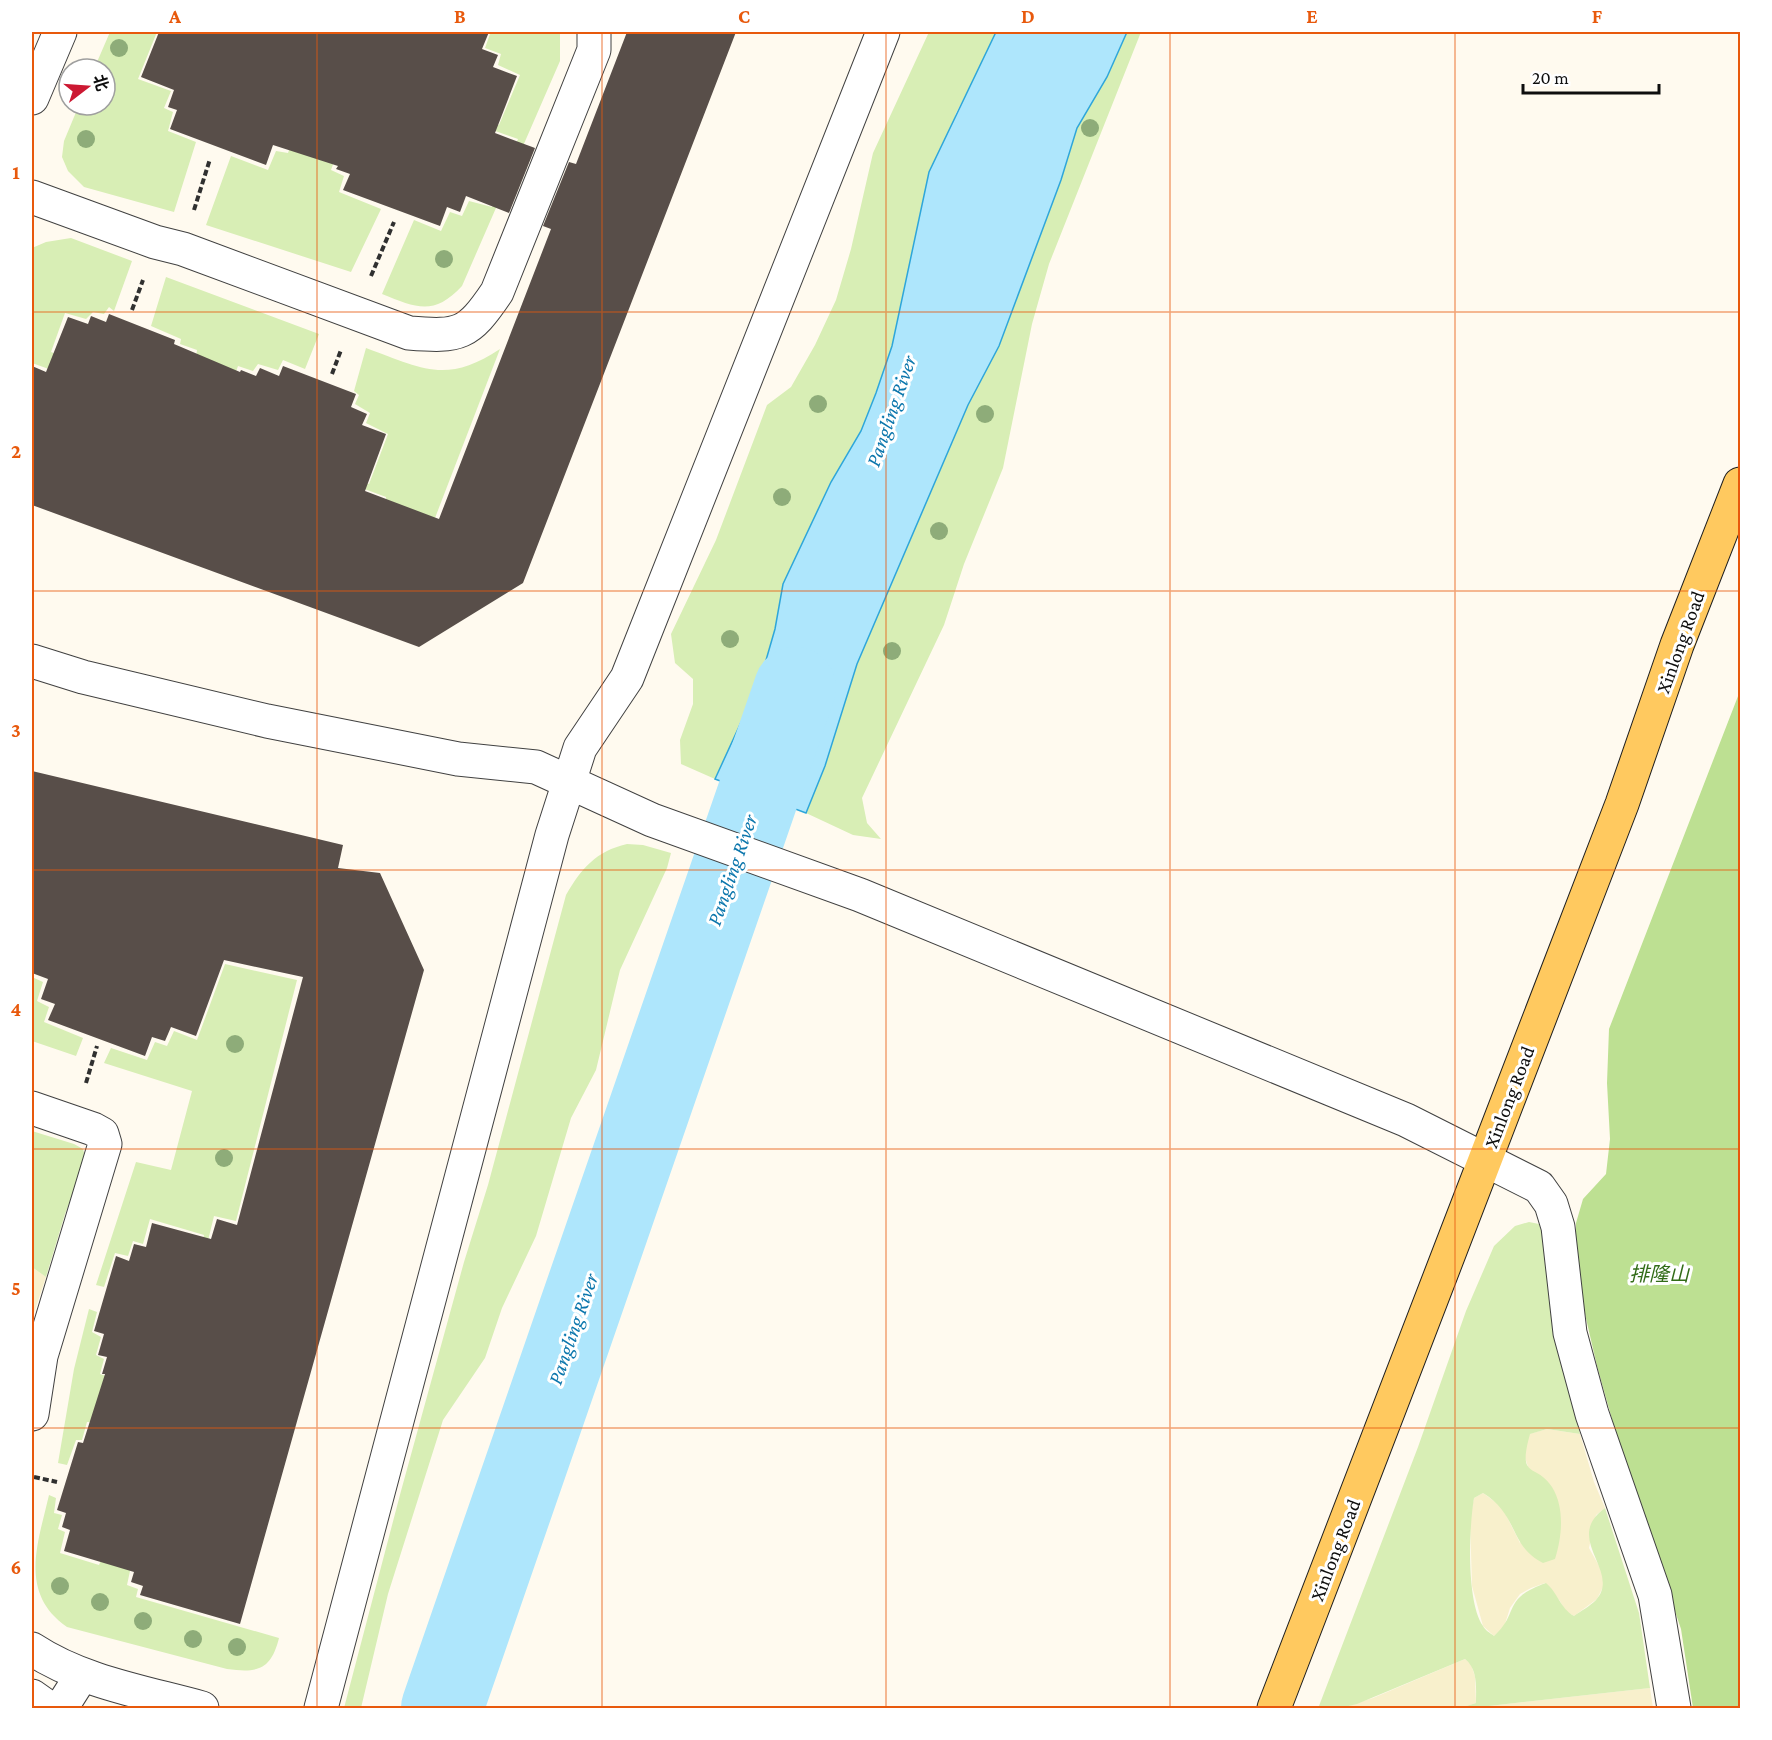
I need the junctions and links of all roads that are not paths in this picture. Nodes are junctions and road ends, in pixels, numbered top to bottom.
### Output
1 (60, 32) edge
2 (594, 32) edge
3 (883, 32) edge
4 (32, 98) edge
5 (32, 197) edge
6 (1740, 484) edge
7 (1740, 534) edge
8 (32, 660) edge
9 (570, 782) junction
10 (32, 1107) edge
11 (1494, 1165) junction
12 (32, 1414) edge
13 (32, 1649) edge
14 (82, 1675) junction
15 (32, 1696) edge
16 (49, 1708) edge
17 (60, 1708) edge
18 (202, 1708) edge
19 (321, 1708) edge
20 (1274, 1708) edge
21 (1294, 1708) edge
22 (1674, 1708) edge

1 - 4 street
2 - 5 street
3 - 9 street
6 - 11 main road, Xinlong Road
7 - 11 main road, Xinlong Road
8 - 9 street
9 - 11 street
9 - 19 street
10 - 12 street
11 - 20 main road, Xinlong Road
11 - 21 main road, Xinlong Road
11 - 22 street
13 - 14 street
14 - 17 street
14 - 18 street
15 - 16 street

